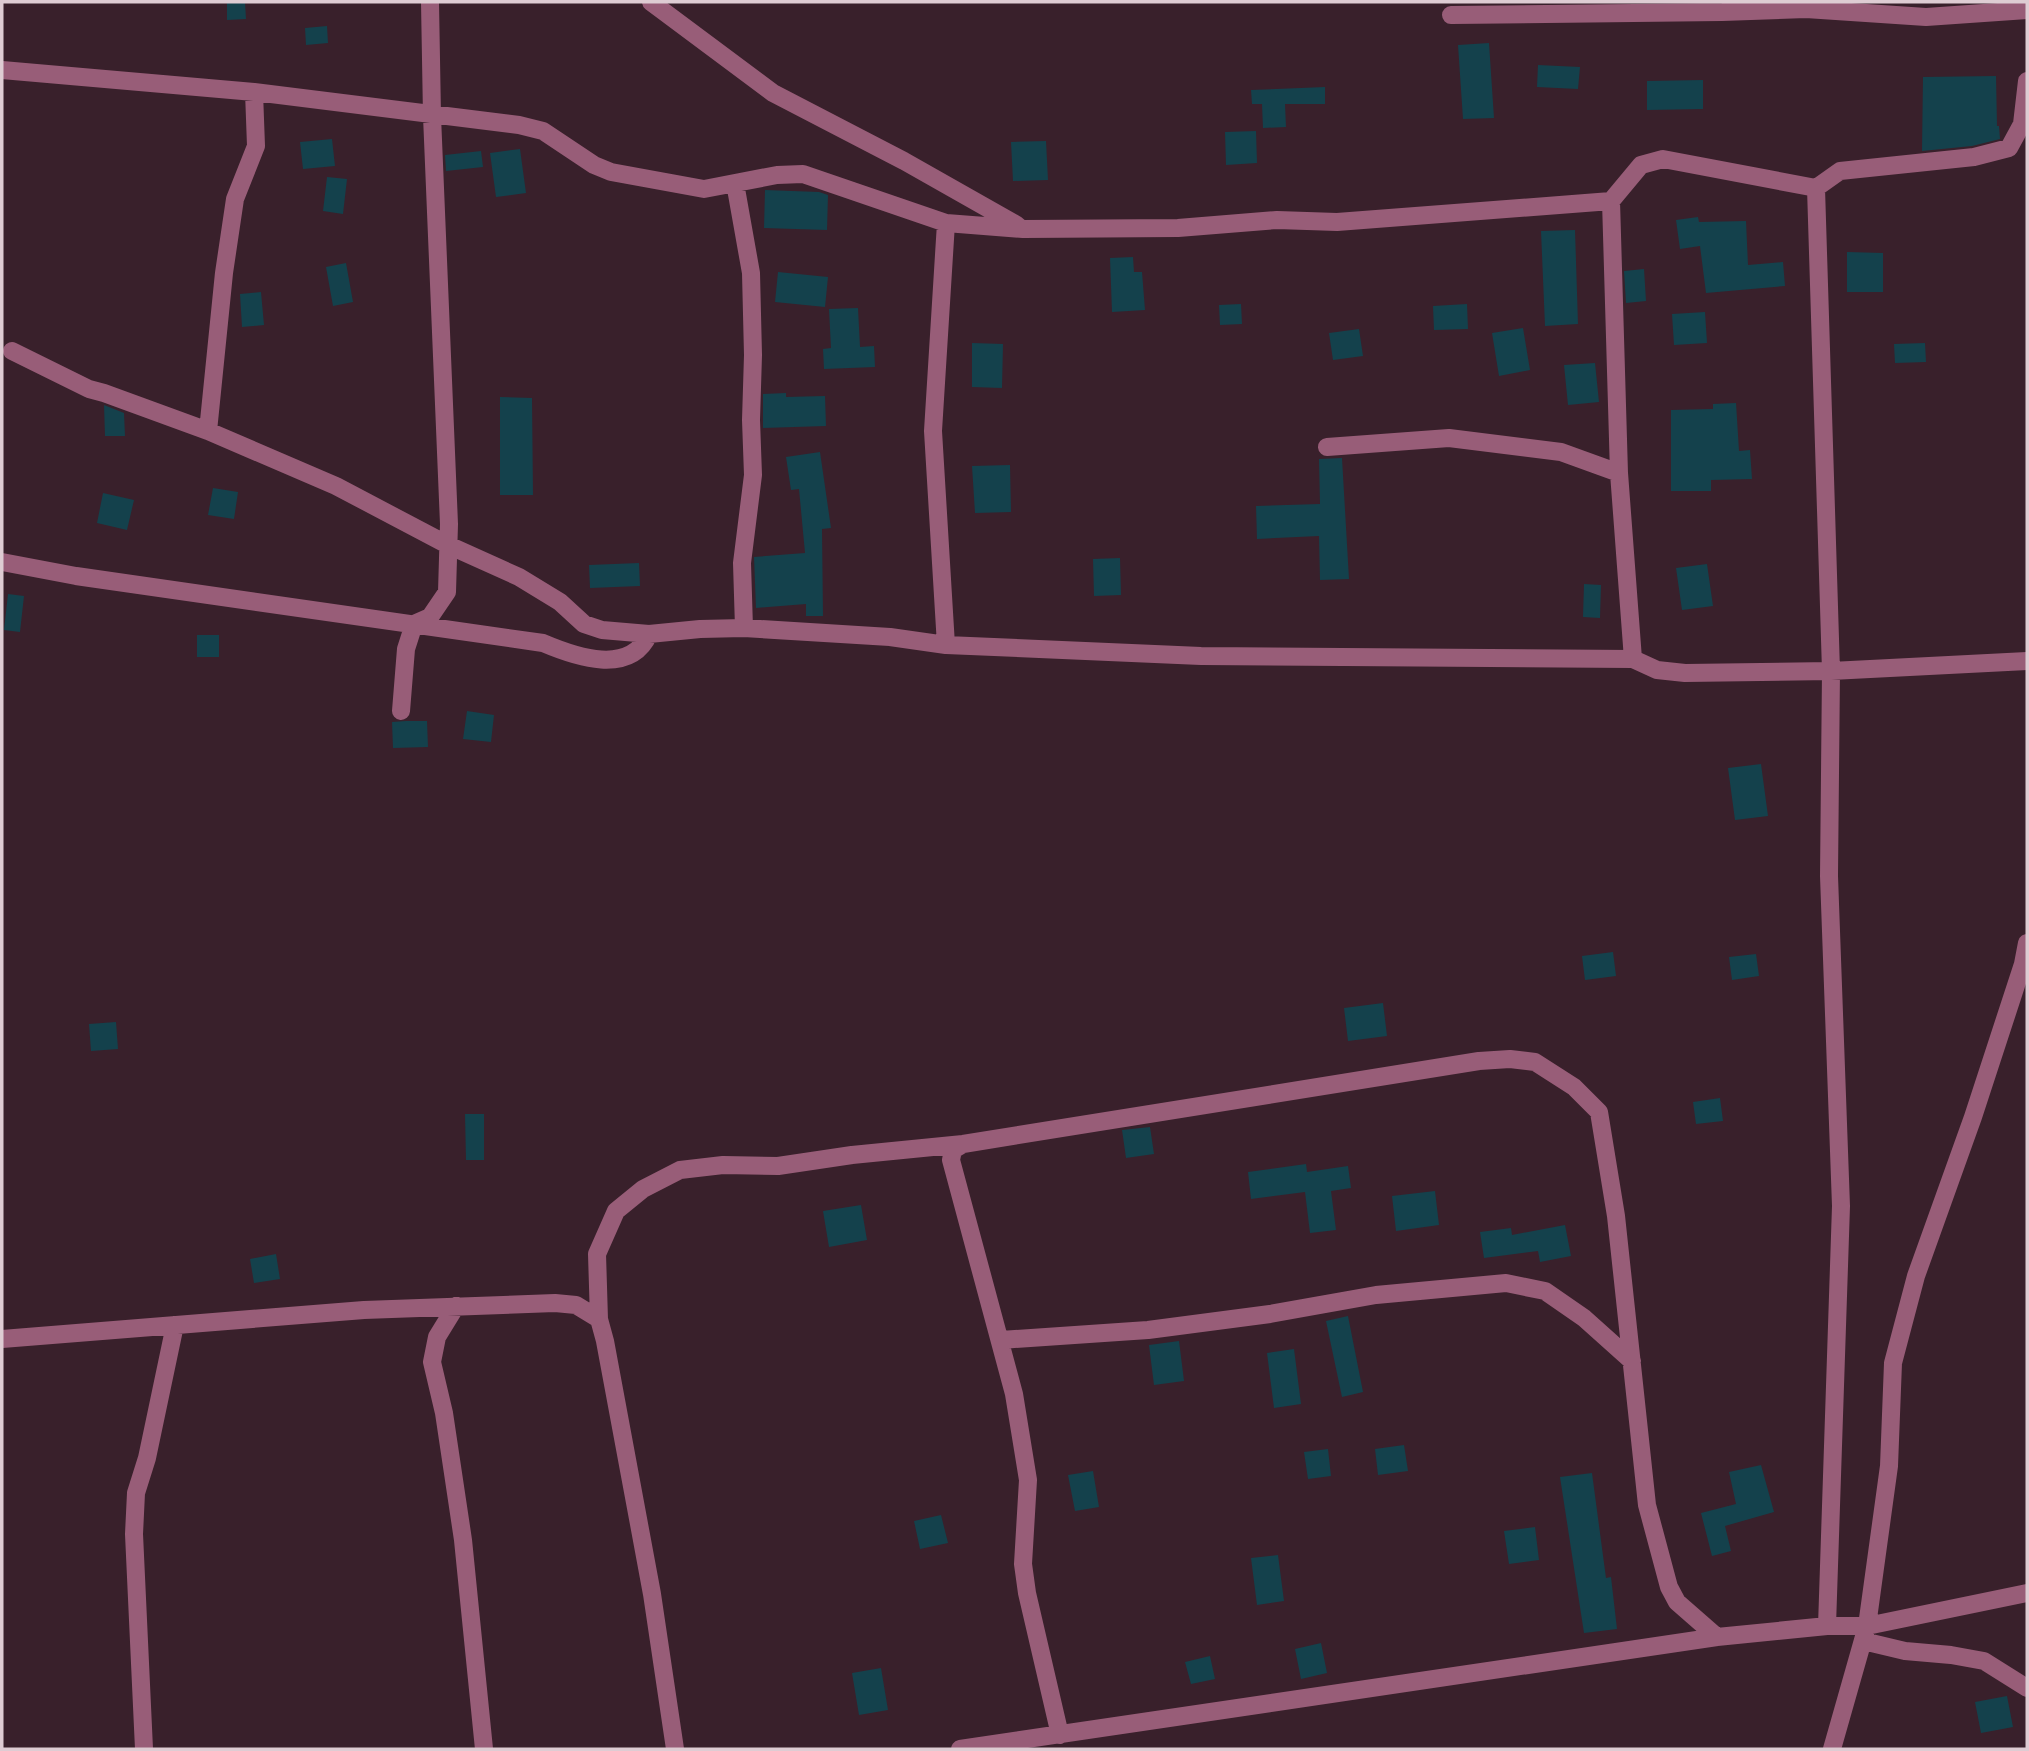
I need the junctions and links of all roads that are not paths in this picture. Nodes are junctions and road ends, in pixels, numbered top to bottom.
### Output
1 (430, 2) edge
2 (651, 2) edge
3 (1979, 2) edge
4 (2027, 10) edge
5 (2000, 13) junction
6 (1451, 15) dead end
7 (2, 70) edge
8 (2027, 81) edge
9 (254, 92) junction
10 (432, 116) junction
11 (735, 183) junction
12 (1816, 188) junction
13 (1611, 201) junction
14 (946, 223) junction
15 (1023, 229) junction
16 (12, 351) dead end
17 (208, 431) junction
18 (1327, 447) dead end
19 (1619, 473) junction
20 (448, 545) junction
21 (2, 562) edge
22 (414, 624) junction
23 (744, 628) junction
24 (649, 634) junction
25 (946, 645) junction
26 (1633, 659) junction
27 (2027, 661) edge
28 (1830, 671) junction
29 (401, 711) dead end
30 (2027, 943) edge
31 (963, 1144) junction
32 (456, 1306) junction
33 (599, 1319) junction
34 (175, 1325) junction
35 (2, 1339) edge
36 (1000, 1340) junction
37 (1632, 1361) junction
38 (2027, 1593) edge
39 (1827, 1626) junction
40 (1865, 1633) junction
41 (1717, 1637) junction
42 (2027, 1688) edge
43 (1060, 1735) junction
44 (144, 1749) edge
45 (484, 1749) edge
46 (675, 1749) edge
47 (960, 1749) edge
48 (1832, 1749) edge

1 - 10 street
2 - 15 street
3 - 5 street
4 - 5 street
5 - 6 street
7 - 9 street
8 - 12 street
9 - 10 street
9 - 17 street
10 - 11 street
10 - 20 street
11 - 14 street
11 - 23 street
12 - 13 street
12 - 28 street
13 - 15 street
13 - 19 street
14 - 15 street
14 - 25 street
16 - 17 street
17 - 20 street
18 - 19 street
19 - 26 street
20 - 22 street
20 - 24 street
21 - 22 street
22 - 24 street
22 - 29 street
23 - 24 street
23 - 25 street
25 - 26 street
26 - 28 street
27 - 28 street
28 - 39 street
30 - 40 street
31 - 33 street
31 - 36 street
31 - 37 street
32 - 33 street
32 - 34 street
32 - 45 street
33 - 46 street
34 - 35 street
34 - 44 street
36 - 37 street
36 - 43 street
37 - 41 street
38 - 40 street
39 - 40 street
39 - 41 street
40 - 42 street
40 - 48 street
41 - 43 street
43 - 47 street

